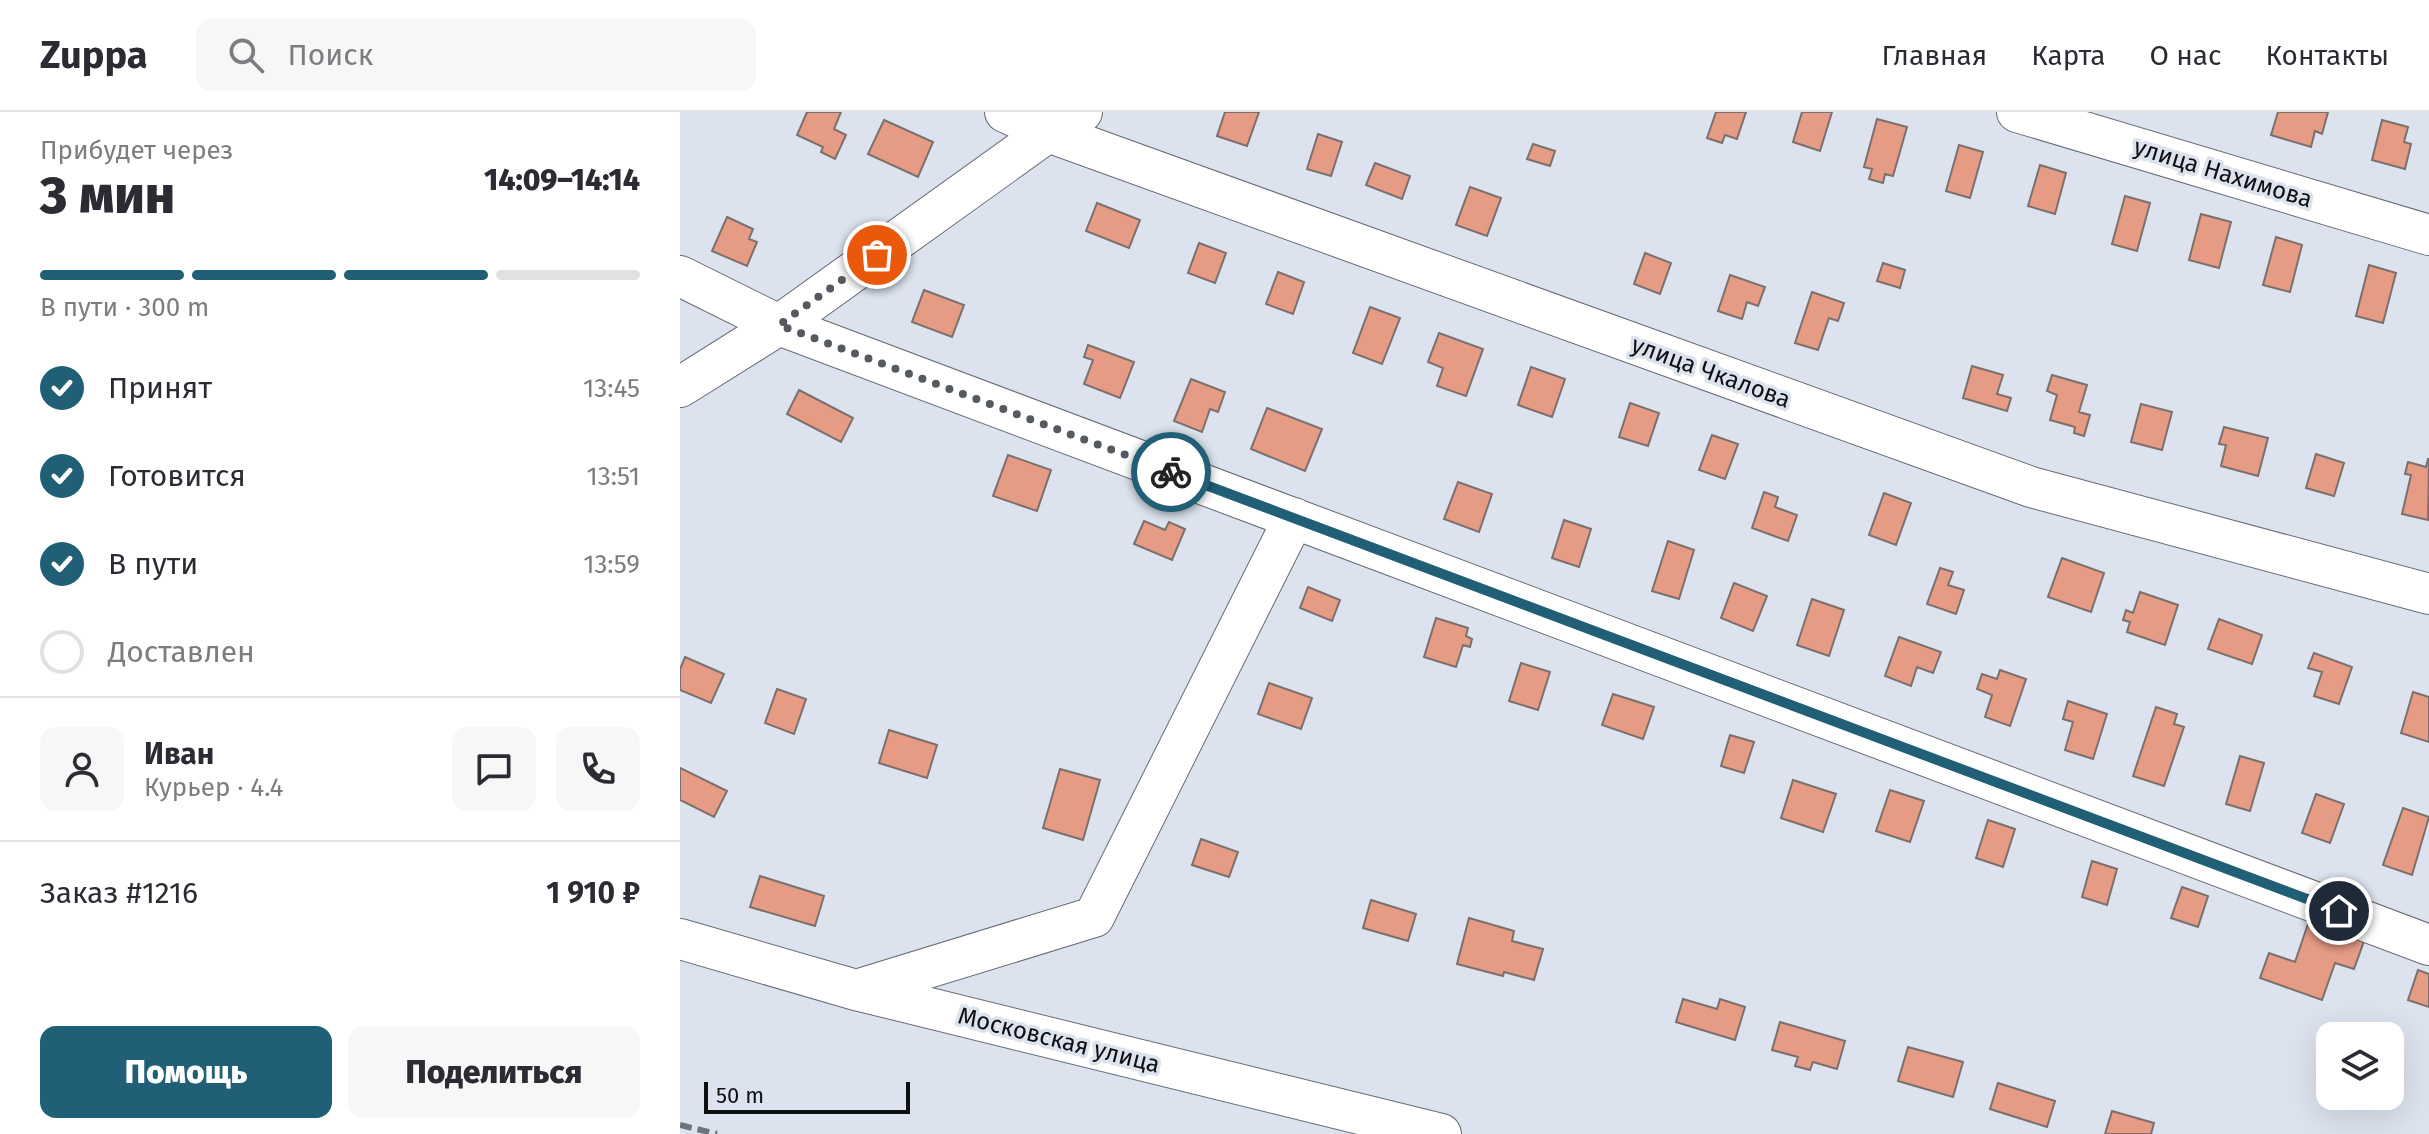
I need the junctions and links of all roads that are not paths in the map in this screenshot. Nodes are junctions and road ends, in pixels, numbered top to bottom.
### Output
1 (1005, 112) edge
2 (1082, 112) edge
3 (2017, 112) edge
4 (1048, 132) junction
5 (2429, 235) edge
6 (680, 276) edge
7 (779, 325) junction
8 (680, 387) edge
9 (1294, 518) junction
10 (2429, 594) edge
11 (680, 939) edge
12 (2429, 945) edge
13 (856, 990) junction
14 (1441, 1134) edge

1 - 4 street, улица Чкалова
2 - 4 street
3 - 5 street, улица Нахимова
4 - 7 street
4 - 10 street, улица Чкалова
6 - 7 street
7 - 8 street
7 - 9 street
9 - 12 street
9 - 13 street
11 - 13 street, Московская улица
13 - 14 street, Московская улица

